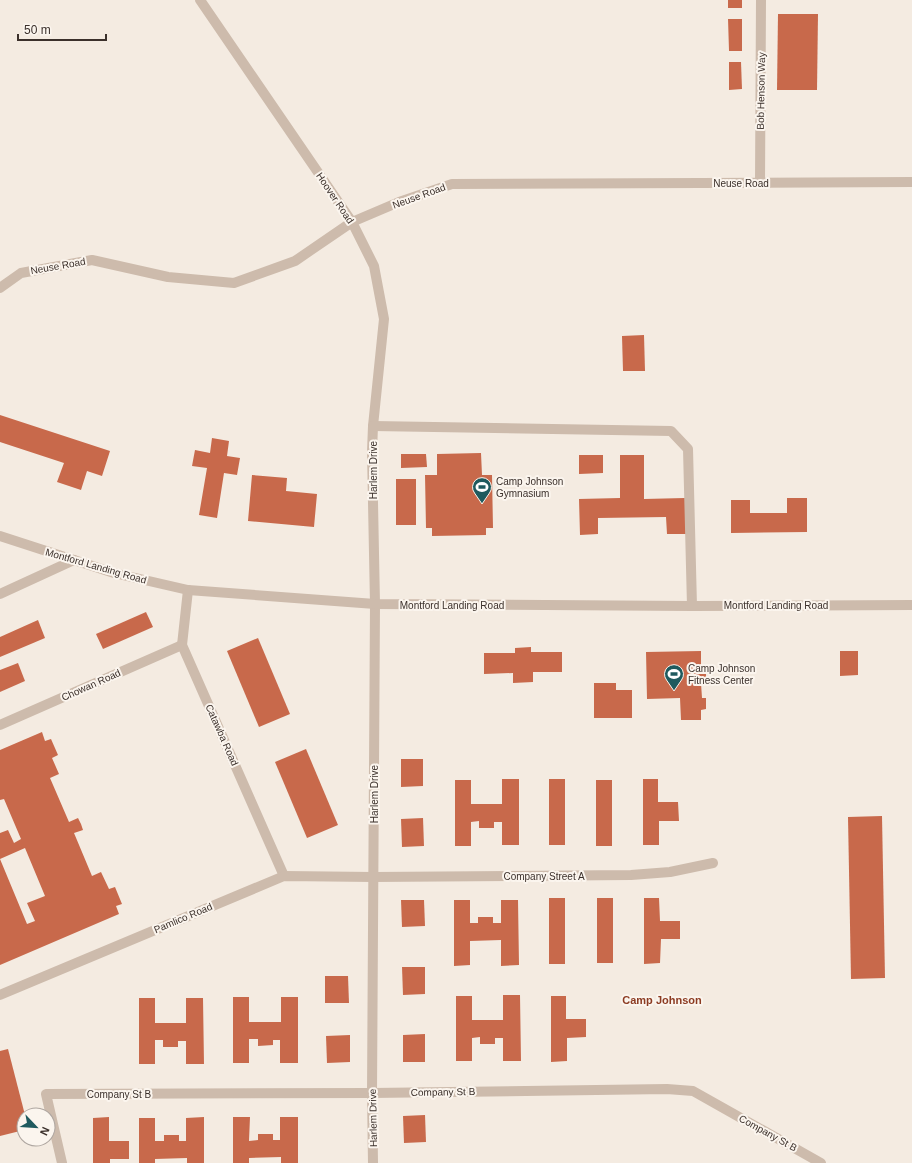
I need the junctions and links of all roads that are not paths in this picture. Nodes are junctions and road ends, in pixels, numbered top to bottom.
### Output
1 (200, 0) edge
2 (761, 0) edge
3 (912, 182) edge
4 (760, 183) junction
5 (352, 222) junction
6 (0, 288) edge
7 (373, 426) junction
8 (0, 536) edge
9 (74, 560) junction
10 (188, 590) junction
11 (0, 594) edge
12 (375, 604) junction
13 (912, 605) edge
14 (692, 606) junction
15 (182, 645) junction
16 (0, 725) edge
17 (713, 862) dead end
18 (284, 876) junction
19 (373, 877) junction
20 (0, 995) edge
21 (372, 1093) junction
22 (62, 1163) edge
23 (373, 1163) edge
24 (821, 1163) edge

1 - 5 street, Hoover Road
2 - 4 street, Bob Henson Way
3 - 4 street, Neuse Road
4 - 5 street, Neuse Road
5 - 6 street, Neuse Road
5 - 7 street, Hoover Road
7 - 12 street, Harlem Drive
7 - 14 street
8 - 9 street, Montford Landing Road
9 - 10 street, Montford Landing Road
9 - 11 street
10 - 12 street, Montford Landing Road
10 - 15 street
12 - 14 street, Montford Landing Road
12 - 19 street, Harlem Drive
13 - 14 street, Montford Landing Road
15 - 16 street, Chowan Road
15 - 18 street, Catawba Road
17 - 19 street, Company Street A
18 - 19 street, Pamlico Road
18 - 20 street, Pamlico Road
19 - 21 street, Harlem Drive
21 - 22 street, Company St B
21 - 23 street, Harlem Drive
21 - 24 street, Company St B

